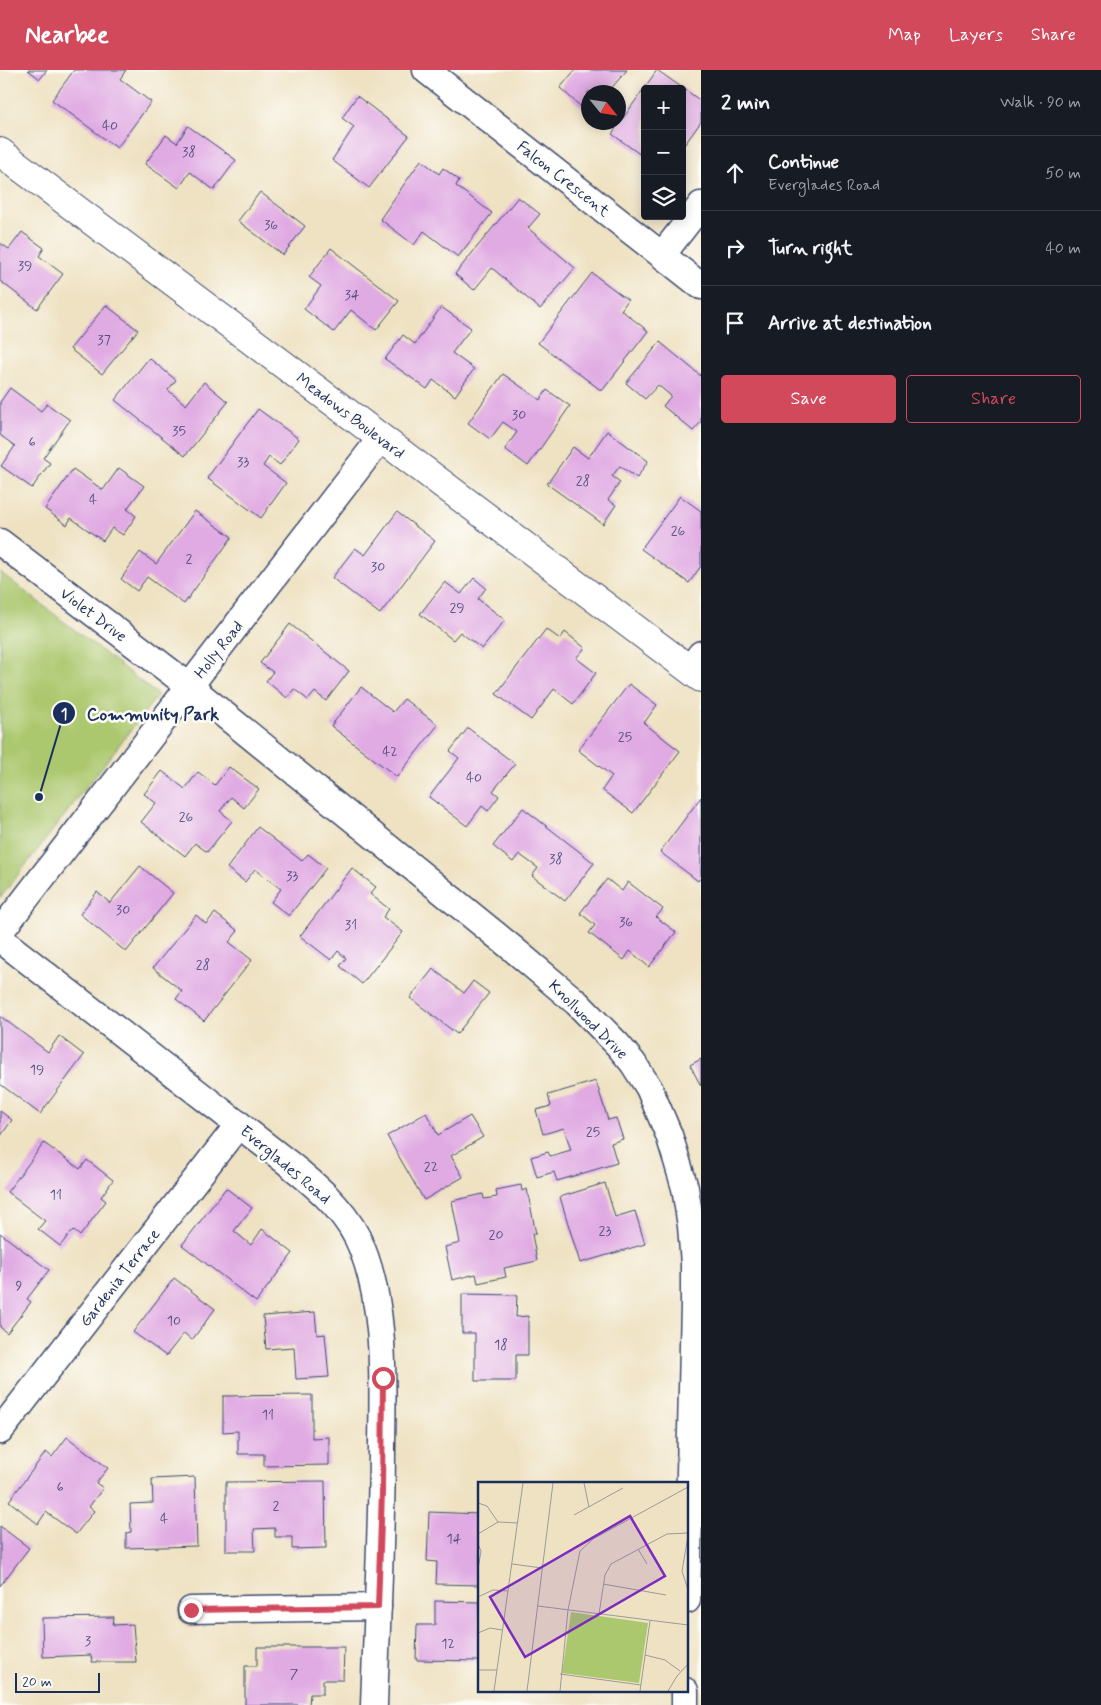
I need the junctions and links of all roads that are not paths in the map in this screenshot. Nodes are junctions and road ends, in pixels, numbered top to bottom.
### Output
1 (426, 70) edge
2 (0, 152) edge
3 (701, 205) edge
4 (662, 255) junction
5 (701, 286) edge
6 (381, 438) junction
7 (0, 542) edge
8 (697, 667) edge
9 (189, 686) junction
10 (0, 932) edge
11 (0, 939) edge
12 (239, 1124) junction
13 (0, 1430) edge
14 (688, 1559) edge
15 (378, 1607) junction
16 (191, 1610) dead end
17 (685, 1692) edge
18 (374, 1705) edge
19 (685, 1705) edge

1 - 4 street, Falcon Crescent
2 - 6 street, Meadows Boulevard
3 - 4 street
4 - 5 street, Falcon Crescent
6 - 8 street, Meadows Boulevard
6 - 9 street, Holly Road
7 - 9 street, Violet Drive
9 - 10 street, Holly Road
9 - 14 street, Knollwood Drive
11 - 12 street, Everglades Road
12 - 13 street, Gardenia Terrace
12 - 15 street, Everglades Road
15 - 16 street
15 - 18 street, Everglades Road
17 - 19 street

